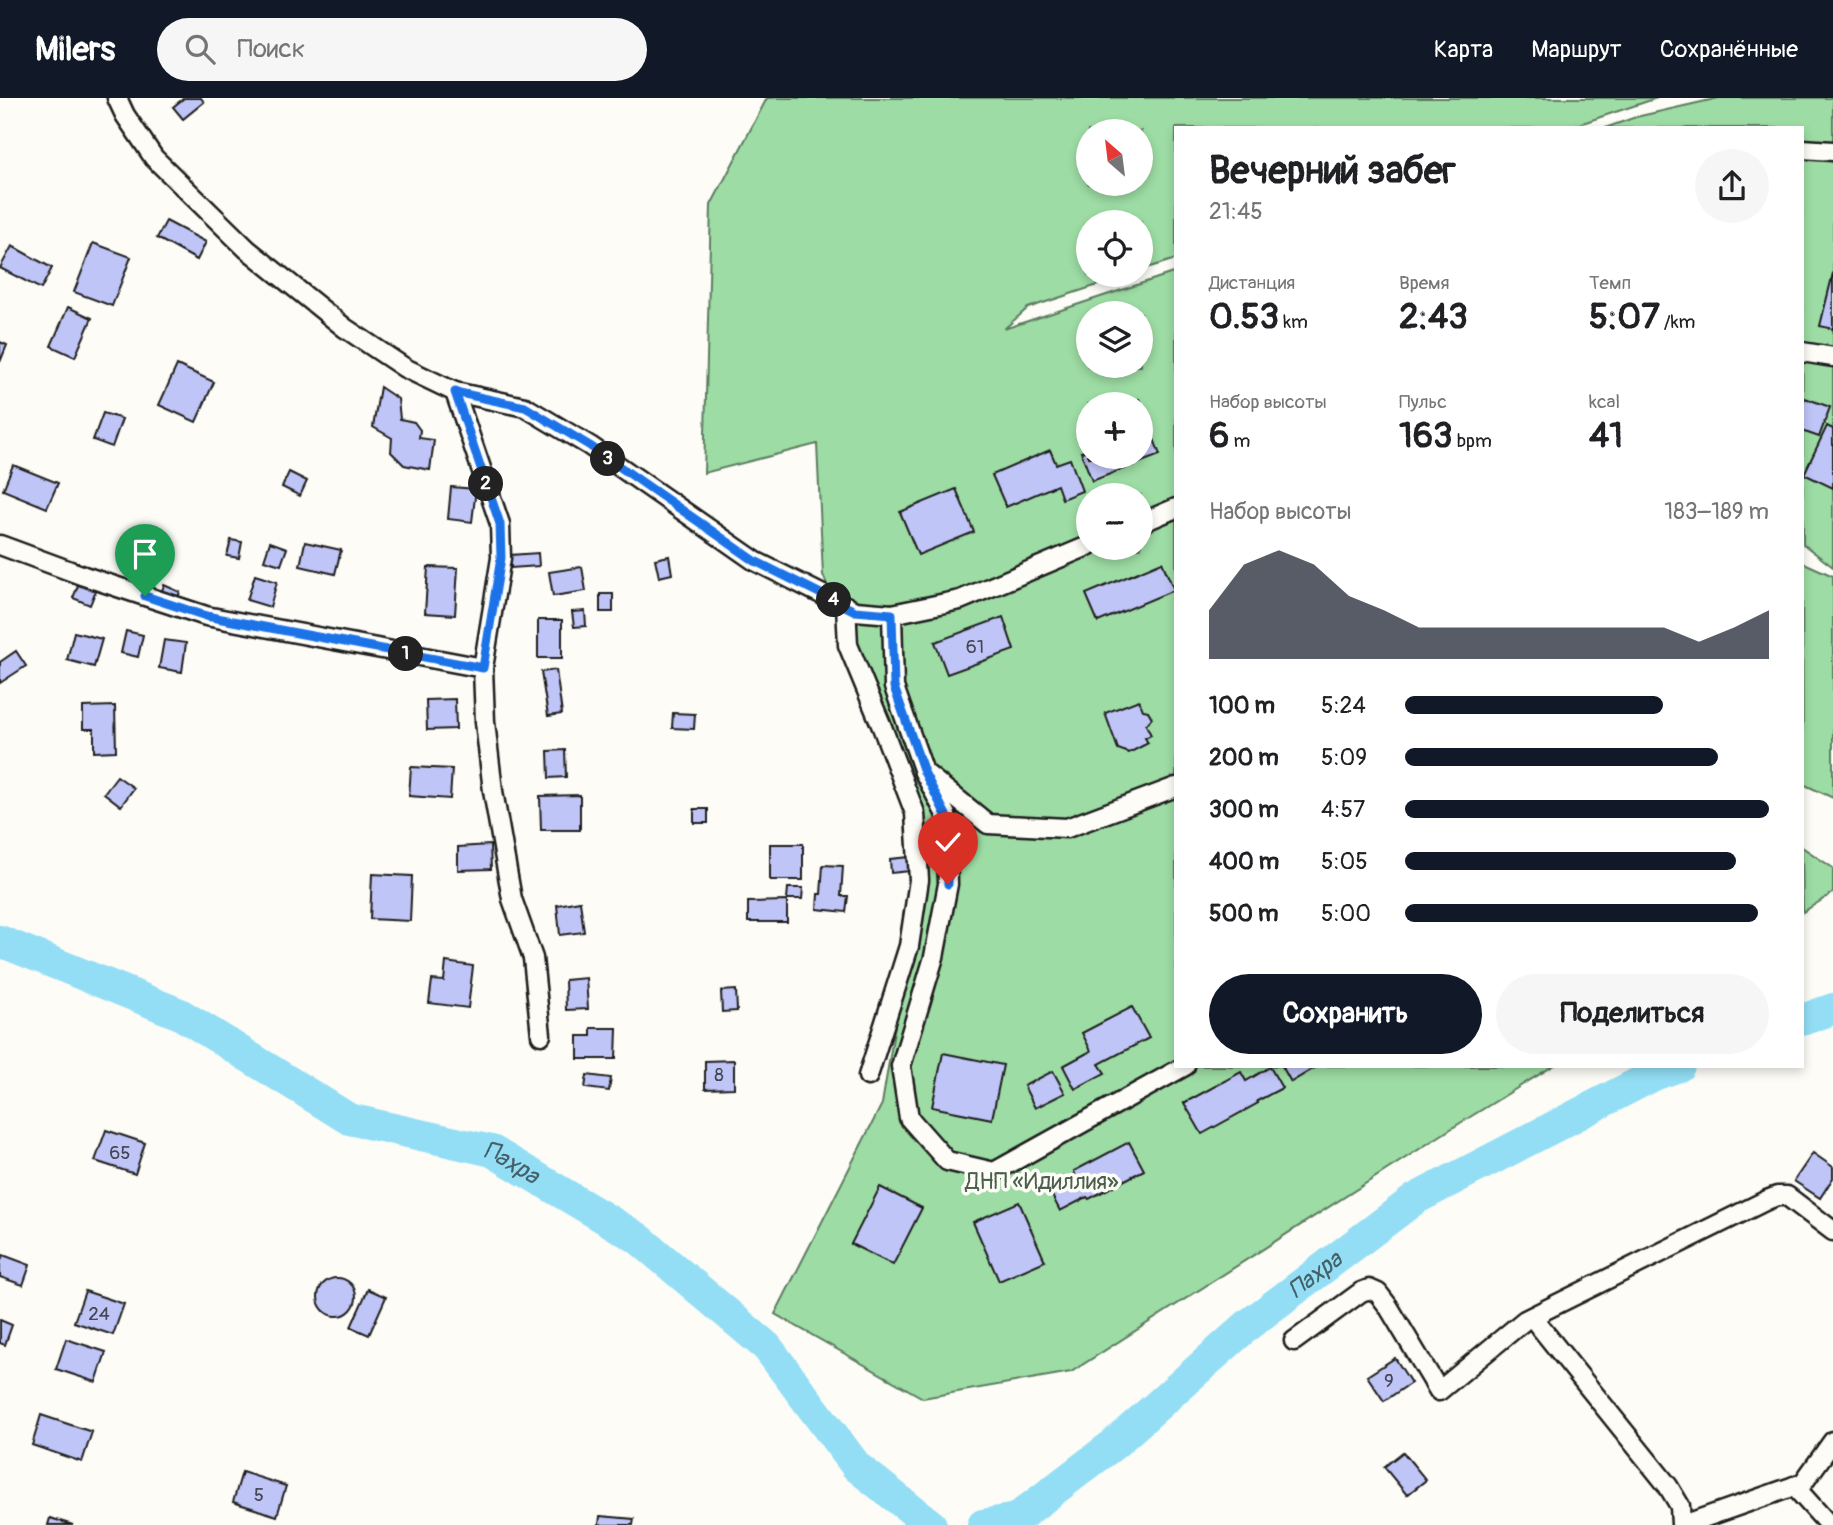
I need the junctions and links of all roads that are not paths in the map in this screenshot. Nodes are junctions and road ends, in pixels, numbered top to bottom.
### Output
1 (117, 98) edge
2 (1804, 149) edge
3 (1833, 151) edge
4 (1804, 352) edge
5 (1833, 357) edge
6 (455, 392) junction
7 (1174, 509) edge
8 (1153, 518) edge
9 (0, 545) edge
10 (1076, 551) edge
11 (846, 606) junction
12 (892, 614) junction
13 (483, 668) junction
14 (924, 772) junction
15 (1174, 788) edge
16 (541, 1035) dead end
17 (1181, 1068) edge
18 (868, 1076) dead end
19 (1833, 1231) edge
20 (1532, 1317) junction
21 (1294, 1340) dead end
22 (1833, 1441) edge
23 (1794, 1486) junction
24 (1682, 1525) edge
25 (1829, 1525) edge

1 - 6 street
2 - 3 street
4 - 5 street
6 - 11 street
6 - 13 street
7 - 8 street
9 - 13 street
10 - 12 street
11 - 12 street
11 - 18 street
12 - 14 street
13 - 16 street
14 - 15 street
14 - 17 street
19 - 20 street
20 - 21 street
20 - 24 street
22 - 23 street
23 - 24 street
23 - 25 street

